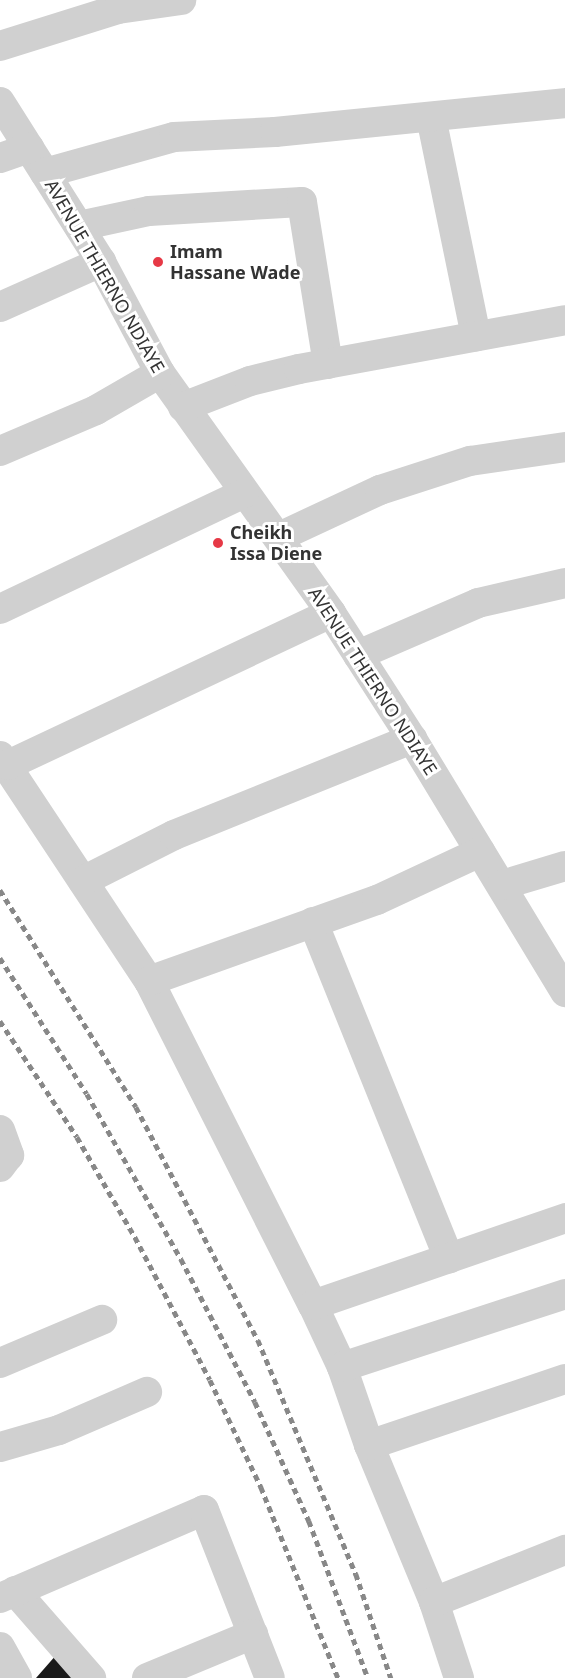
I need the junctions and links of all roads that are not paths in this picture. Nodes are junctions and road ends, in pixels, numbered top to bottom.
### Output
1 (181, 0) edge
2 (52, 14) edge
3 (0, 46) edge
4 (0, 102) edge
5 (565, 103) edge
6 (431, 117) junction
7 (29, 148) junction
8 (0, 158) edge
9 (45, 172) junction
10 (79, 226) junction
11 (101, 262) junction
12 (0, 308) edge
13 (565, 320) edge
14 (476, 336) junction
15 (328, 364) junction
16 (160, 373) junction
17 (183, 407) junction
18 (565, 447) edge
19 (0, 451) edge
20 (244, 493) junction
21 (279, 537) junction
22 (565, 583) edge
23 (0, 609) edge
24 (331, 613) junction
25 (358, 655) junction
26 (412, 739) junction
27 (4, 760) edge
28 (480, 852) junction
29 (565, 866) edge
30 (83, 881) junction
31 (502, 885) junction
32 (313, 922) junction
33 (149, 981) junction
34 (565, 992) edge
35 (0, 1130) edge
36 (0, 1167) edge
37 (565, 1218) edge
38 (449, 1259) junction
39 (565, 1294) edge
40 (313, 1305) junction
41 (102, 1320) dead end
42 (2, 1354) edge
43 (342, 1366) junction
44 (565, 1378) edge
45 (147, 1392) dead end
46 (369, 1445) junction
47 (0, 1448) edge
48 (565, 1550) edge
49 (8, 1594) edge
50 (434, 1602) junction
51 (253, 1634) junction
52 (0, 1647) edge
53 (17, 1678) edge
54 (91, 1678) edge
55 (147, 1678) edge
56 (270, 1678) edge
57 (459, 1678) edge

1 - 2 street
2 - 3 street
4 - 7 street, AVENUE THIERNO NDIAYE
5 - 6 street
6 - 9 street
6 - 14 street
7 - 8 street
7 - 9 street, AVENUE THIERNO NDIAYE
9 - 10 street, AVENUE THIERNO NDIAYE
10 - 11 street, AVENUE THIERNO NDIAYE
10 - 15 street
11 - 12 street
11 - 16 street, AVENUE THIERNO NDIAYE
13 - 14 street
14 - 15 street
15 - 17 street
16 - 17 street, AVENUE THIERNO NDIAYE
16 - 19 street
17 - 20 street, AVENUE THIERNO NDIAYE
18 - 21 street
20 - 21 street, AVENUE THIERNO NDIAYE
20 - 23 street
21 - 24 street, AVENUE THIERNO NDIAYE
22 - 25 street
24 - 25 street, AVENUE THIERNO NDIAYE
24 - 27 street
25 - 26 street, AVENUE THIERNO NDIAYE
26 - 28 street, AVENUE THIERNO NDIAYE
26 - 30 street
27 - 30 street
28 - 31 street, AVENUE THIERNO NDIAYE
28 - 32 street
29 - 31 street
30 - 33 street
31 - 34 street, AVENUE THIERNO NDIAYE
32 - 33 street
32 - 38 street
33 - 40 street
35 - 36 street
37 - 38 street
38 - 40 street
39 - 43 street
40 - 43 street
41 - 42 street
43 - 46 street
44 - 46 street
45 - 47 street
46 - 50 street
48 - 50 street
49 - 51 street
49 - 54 street
50 - 57 street
51 - 55 street
51 - 56 street
52 - 53 street

